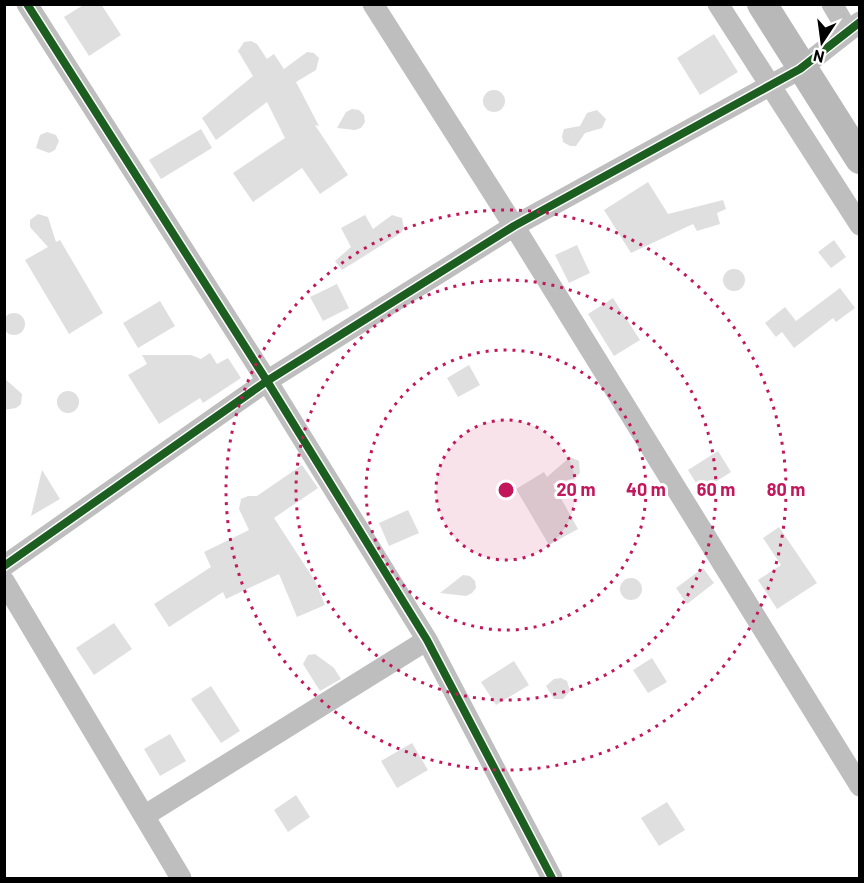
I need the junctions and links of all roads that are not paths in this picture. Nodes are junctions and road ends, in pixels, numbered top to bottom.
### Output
1 (27, 4) edge
2 (373, 4) edge
3 (718, 4) edge
4 (762, 4) edge
5 (832, 4) edge
6 (854, 26) edge
7 (800, 69) junction
8 (769, 84) junction
9 (860, 159) edge
10 (860, 225) edge
11 (514, 226) junction
12 (267, 381) junction
13 (4, 566) edge
14 (4, 581) edge
15 (427, 640) junction
16 (860, 786) edge
17 (144, 816) junction
18 (181, 879) edge
19 (552, 879) edge

1 - 12 street
2 - 11 street
3 - 8 street
4 - 7 main road
5 - 6 street
6 - 7 street
7 - 8 street
7 - 9 main road
8 - 10 street
8 - 11 street
11 - 12 street
11 - 16 street
12 - 13 street
12 - 15 street
14 - 17 street
15 - 17 street
15 - 19 street
17 - 18 street

